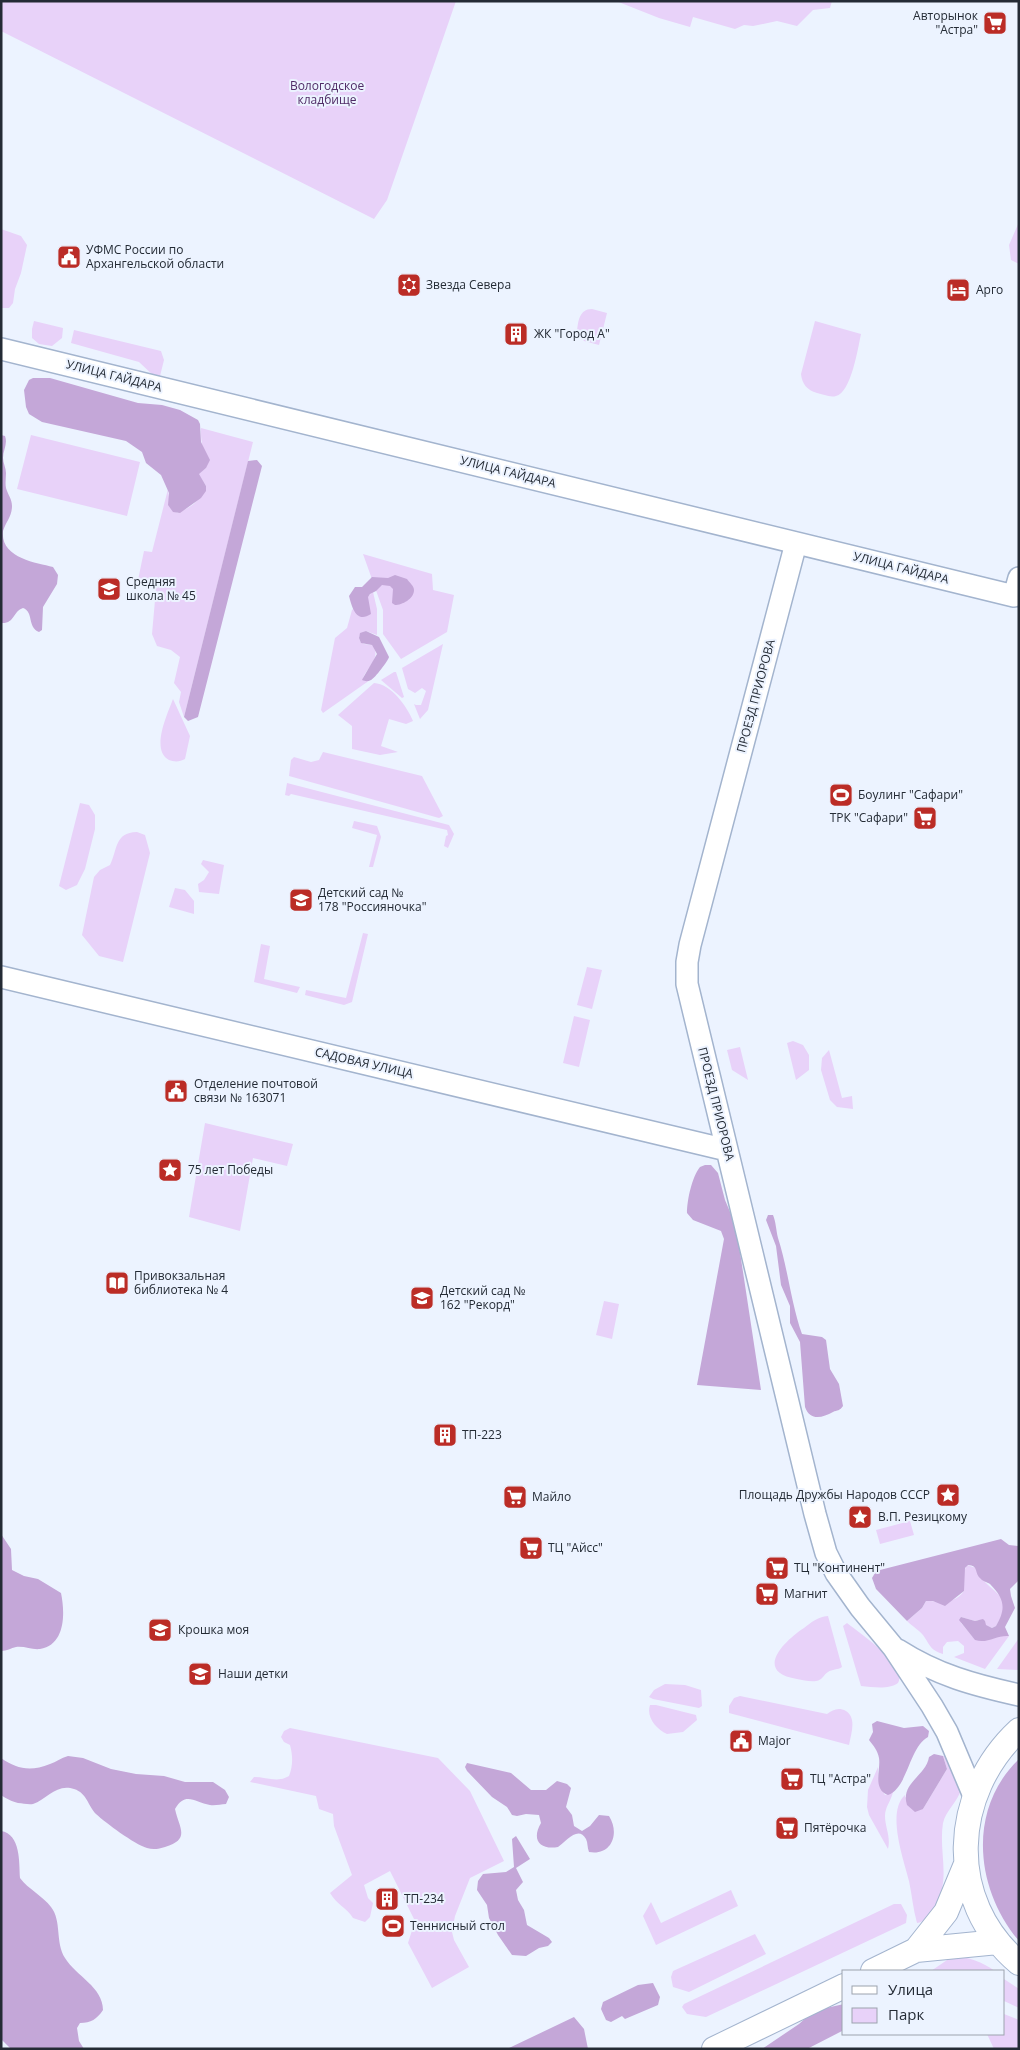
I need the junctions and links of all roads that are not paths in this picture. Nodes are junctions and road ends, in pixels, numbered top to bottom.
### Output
1 (1, 349) edge
2 (796, 543) junction
3 (1016, 587) edge
4 (1, 977) edge
5 (727, 1150) junction
6 (893, 1647) junction
7 (1019, 1695) edge
8 (1019, 1730) edge
9 (974, 1796) junction
10 (966, 1864) junction
11 (998, 1942) junction
12 (916, 1950) junction
13 (1019, 1963) edge
14 (875, 1970) edge
15 (842, 1987) edge
16 (714, 2049) edge

1 - 2 street, УЛИЦА ГАЙДАРА
2 - 3 street, УЛИЦА ГАЙДАРА
2 - 5 street, ПРОЕЗД ПРИОРОВА
4 - 5 street, САДОВАЯ УЛИЦА
5 - 6 street, ПРОЕЗД ПРИОРОВА
6 - 7 street
6 - 9 street
8 - 9 main road
9 - 10 main road
10 - 11 main road
10 - 12 main road
11 - 12 main road
11 - 13 main road
12 - 14 main road
15 - 16 main road

